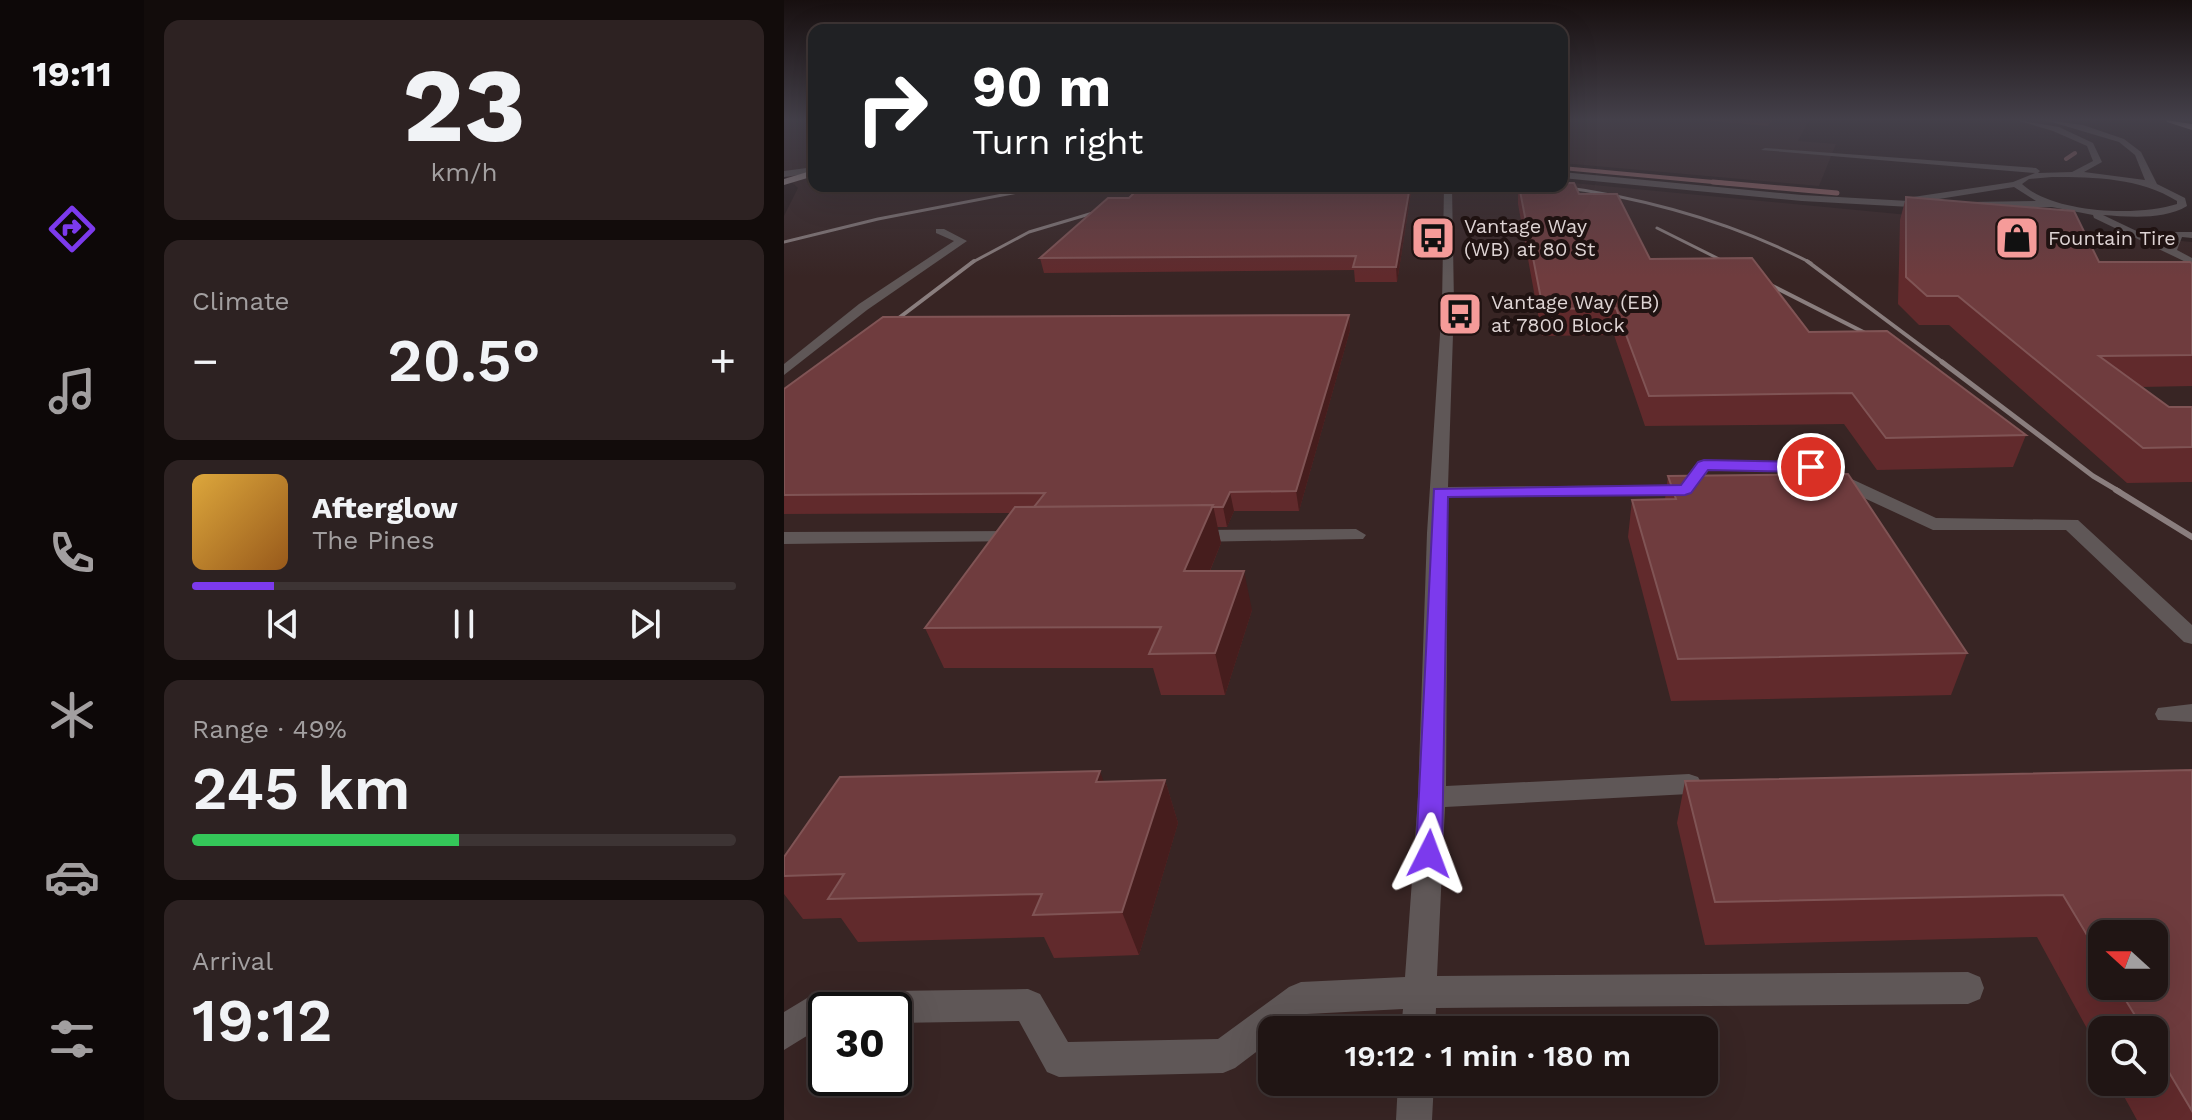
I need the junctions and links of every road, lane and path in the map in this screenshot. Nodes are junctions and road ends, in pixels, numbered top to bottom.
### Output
1 (808, 172) edge
2 (1991, 172) edge
3 (2045, 172) edge
4 (2075, 172) edge
5 (2143, 172) edge
6 (2060, 174) junction
7 (2071, 174) junction
8 (1568, 176) edge
9 (784, 182) edge
10 (2016, 184) junction
11 (2155, 187) junction
12 (1448, 192) edge
13 (2169, 192) junction
14 (2192, 200) edge
15 (1869, 203) junction
16 (2057, 204) junction
17 (2082, 209) junction
18 (2167, 212) junction
19 (2192, 212) edge
20 (2150, 214) junction
21 (940, 231) dead end
22 (2192, 235) edge
23 (2171, 251) junction
24 (2192, 262) edge
25 (784, 371) edge
26 (1440, 492) junction
27 (1356, 535) dead end
28 (1165, 536) edge
29 (1038, 537) edge
30 (784, 538) edge
31 (2192, 637) edge
32 (1689, 784) edge
33 (1432, 797) junction
34 (1968, 988) dead end
35 (1420, 994) junction
36 (1419, 1016) edge
37 (784, 1033) edge
38 (1415, 1096) edge
39 (1414, 1120) edge

1 - 9 main road
2 - 10 street
3 - 6 street
4 - 7 street
5 - 11 street
6 - 7 street
6 - 10 street
7 - 11 street
8 - 15 street
10 - 15 street
10 - 16 street
11 - 13 street
12 - 26 street
13 - 14 street
13 - 18 street
15 - 16 street
16 - 17 street
17 - 20 street
17 - 23 street
18 - 19 street
18 - 20 street
20 - 23 street
21 - 25 street
22 - 23 street
23 - 24 street
26 - 31 street
26 - 33 street
27 - 28 street
29 - 30 street
32 - 33 street
33 - 35 street
34 - 35 street
35 - 36 street
35 - 37 street
38 - 39 street

